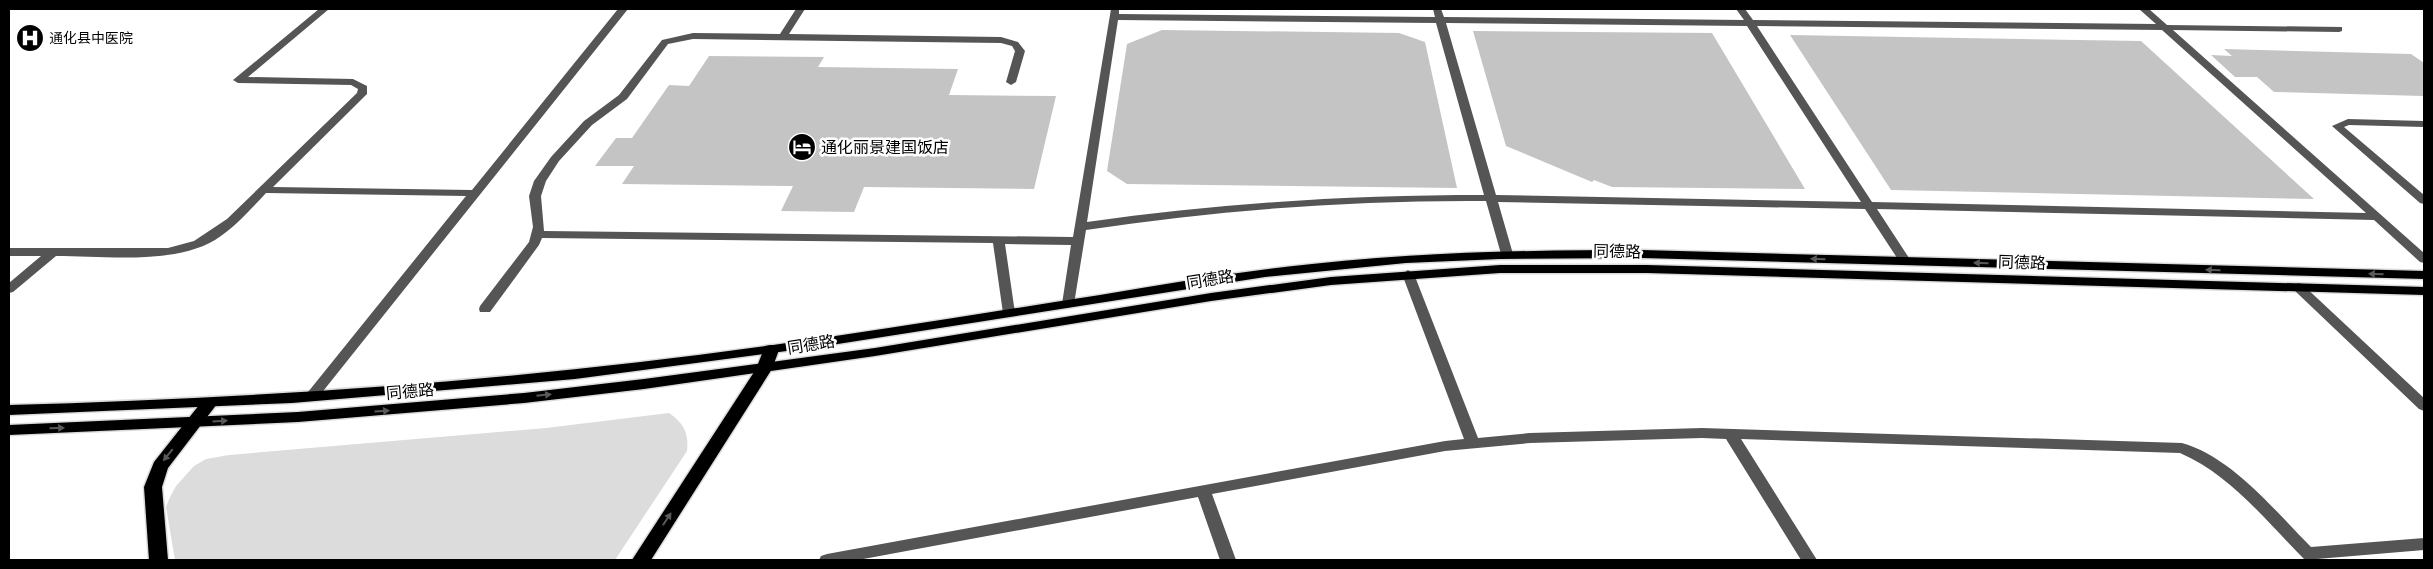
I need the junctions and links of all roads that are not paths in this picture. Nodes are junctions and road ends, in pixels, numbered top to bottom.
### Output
1 (324, 9) edge
2 (623, 9) edge
3 (800, 9) edge
4 (1437, 9) edge
5 (1741, 9) edge
6 (2144, 9) edge
7 (1114, 13) edge
8 (1440, 20) junction
9 (1750, 23) junction
10 (2164, 27) junction
11 (2339, 29) dead end
12 (783, 37) junction
13 (1011, 82) dead end
14 (2424, 124) edge
15 (263, 190) junction
16 (475, 193) junction
17 (1490, 197) junction
18 (2424, 201) edge
19 (1869, 205) junction
20 (2377, 217) junction
21 (1080, 227) junction
22 (538, 234) junction
23 (998, 240) junction
24 (1078, 241) junction
25 (9, 252) edge
26 (52, 252) junction
27 (1507, 254) junction
28 (2424, 259) edge
29 (1905, 261) junction
30 (1408, 274) junction
31 (2424, 275) edge
32 (2298, 287) junction
33 (9, 289) edge
34 (2424, 291) edge
35 (1068, 304) junction
36 (485, 309) dead end
37 (1008, 313) junction
38 (771, 350) junction
39 (764, 368) junction
40 (311, 398) junction
41 (2423, 402) edge
42 (209, 404) junction
43 (9, 410) edge
44 (194, 423) junction
45 (9, 430) edge
46 (1730, 434) junction
47 (1473, 443) junction
48 (1203, 490) junction
49 (2424, 544) edge
50 (2312, 557) edge
51 (158, 560) edge
52 (640, 560) edge
53 (827, 560) edge
54 (1228, 560) edge
55 (1809, 560) edge

1 - 15 street
2 - 16 street
3 - 12 street
4 - 8 street
5 - 9 street
6 - 10 street
7 - 8 street
7 - 21 street
8 - 9 street
8 - 17 street
9 - 10 street
9 - 19 street
10 - 11 street
10 - 20 street
12 - 13 street
12 - 22 street
14 - 18 street
15 - 16 street
15 - 26 street
16 - 40 street
17 - 19 street
17 - 21 street
17 - 27 street
19 - 20 street
19 - 29 street
20 - 28 street
21 - 24 street
22 - 23 street
22 - 36 street
23 - 24 street
23 - 37 street
24 - 35 street
25 - 26 street
26 - 33 street
29 -> 27 main road, 同德路
27 - 35 main road, 同德路
31 -> 29 main road, 同德路
30 - 32 main road, 同德路
30 - 39 main road, 同德路
30 - 47 street
32 - 34 main road, 同德路
32 - 41 street
35 - 37 main road, 同德路
37 - 38 main road, 同德路
38 - 39 highway
38 - 40 main road, 同德路
44 -> 39 main road, 同德路
52 -> 39 highway
40 - 42 main road, 同德路
42 - 43 main road, 同德路
42 - 44 highway
45 -> 44 main road, 同德路
44 -> 51 highway
46 - 47 street
46 - 50 street
46 - 55 street
47 - 48 street
48 - 53 street
48 - 54 street
49 - 50 street

